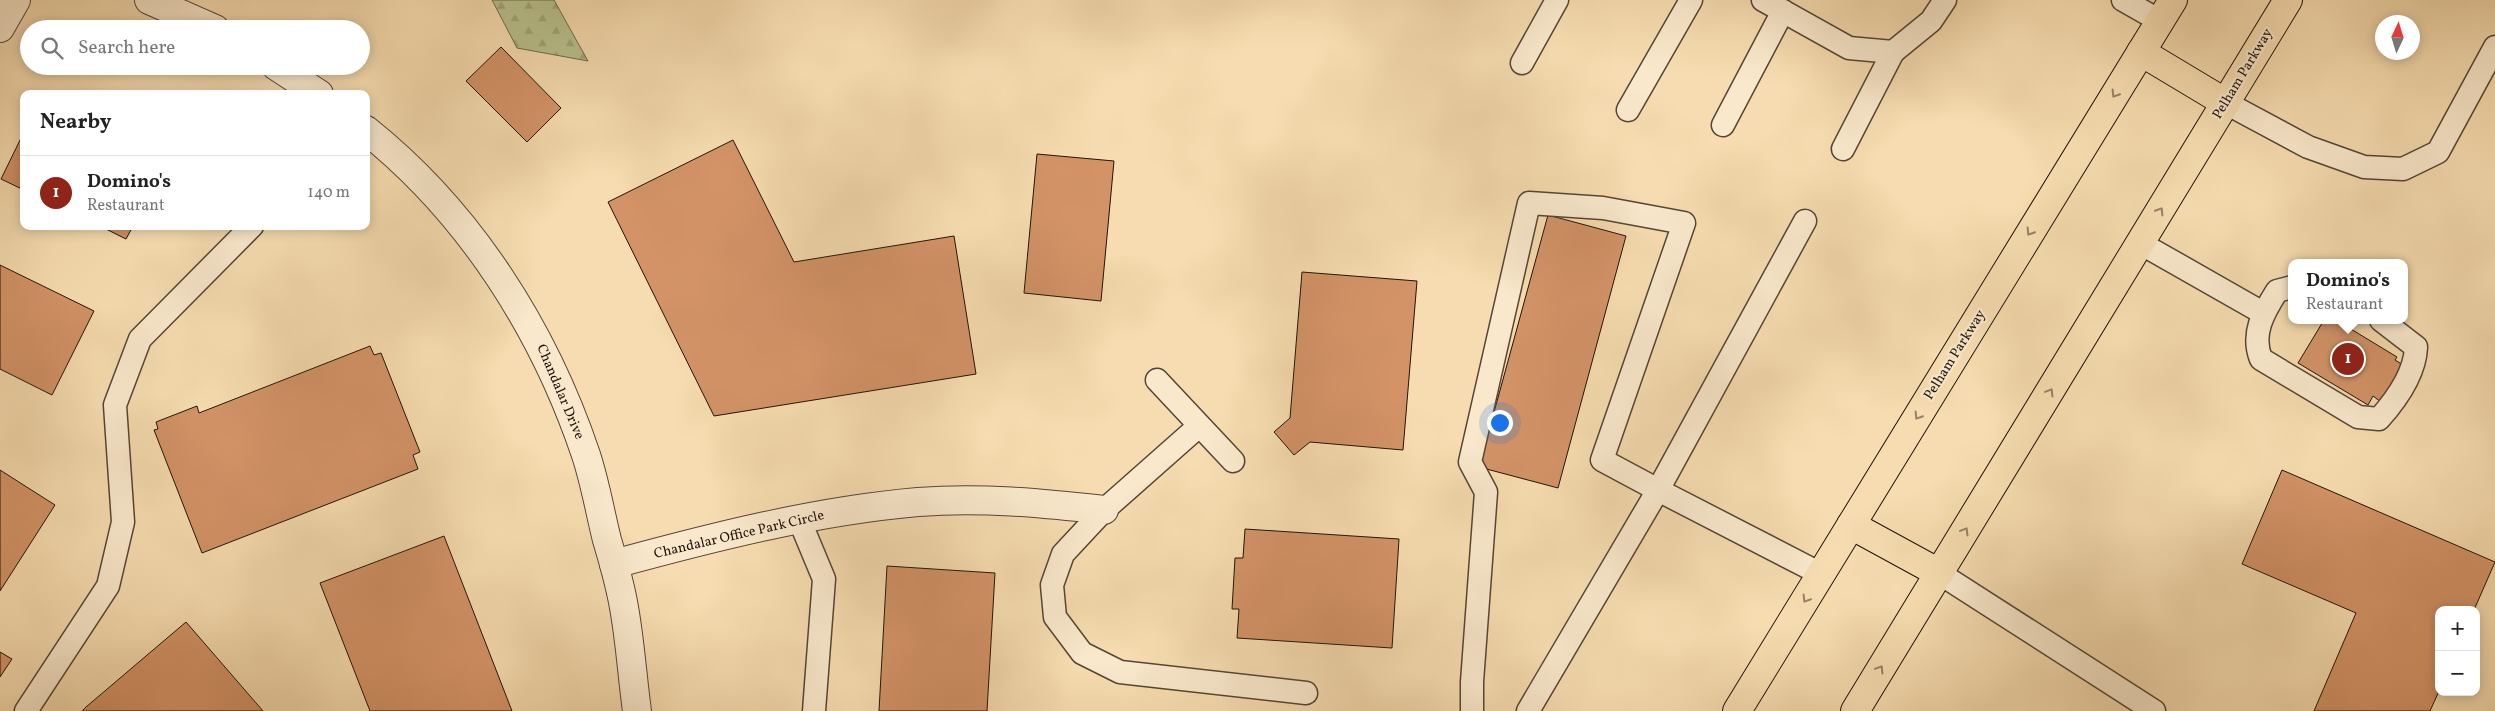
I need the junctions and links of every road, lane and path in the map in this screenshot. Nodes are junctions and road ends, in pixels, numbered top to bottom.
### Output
1 (16, 0) edge
2 (149, 0) edge
3 (1557, 0) edge
4 (1691, 0) edge
5 (1763, 0) edge
6 (1945, 0) edge
7 (2122, 0) edge
8 (2288, 0) edge
9 (1783, 11) junction
10 (2166, 11) edge
11 (195, 20) edge
12 (0, 28) edge
13 (2495, 48) edge
14 (1893, 52) junction
15 (2141, 52) junction
16 (1522, 63) dead end
17 (2489, 66) edge
18 (290, 75) edge
19 (313, 90) edge
20 (2226, 103) junction
21 (1628, 110) dead end
22 (1723, 125) dead end
23 (370, 134) edge
24 (1843, 149) dead end
25 (1805, 220) dead end
26 (248, 230) edge
27 (2140, 243) junction
28 (2288, 288) edge
29 (2263, 312) junction
30 (2386, 324) edge
31 (1157, 380) dead end
32 (1199, 426) junction
33 (1233, 461) dead end
34 (1658, 490) junction
35 (1104, 510) junction
36 (799, 519) junction
37 (1851, 525) junction
38 (614, 564) junction
39 (1939, 573) junction
40 (1821, 574) junction
41 (1306, 693) dead end
42 (26, 711) edge
43 (637, 711) edge
44 (814, 711) edge
45 (1472, 711) edge
46 (1528, 711) edge
47 (1737, 711) edge
48 (1855, 711) edge
49 (2154, 711) edge

1 - 12 street
2 - 11 street
3 - 16 lane
4 - 21 lane
5 - 9 lane
6 - 14 lane
7 - 10 lane
8 - 20 main road, Pelham Parkway
9 - 14 lane
9 - 22 lane
10 - 15 main road, Pelham Parkway
13 - 17 lane
14 - 24 lane
15 - 20 main road
15 -> 37 main road, Pelham Parkway
17 - 20 lane
18 - 19 street
27 -> 20 main road, Pelham Parkway
23 - 38 street, Chandalar Drive
25 - 34 lane
26 - 42 lane
27 - 29 lane
39 -> 27 main road, Pelham Parkway
28 - 29 lane
29 - 30 lane
31 - 32 lane
32 - 33 lane
32 - 35 lane
34 - 40 lane
34 - 45 lane
34 - 46 lane
35 - 36 street, Chandalar Office Park Circle
35 - 41 lane
36 - 38 street, Chandalar Office Park Circle
36 - 44 lane
37 - 39 main road
37 - 40 main road, Pelham Parkway
38 - 43 street, Chandalar Drive
48 -> 39 main road, Pelham Parkway
39 - 49 lane
40 -> 47 main road, Pelham Parkway

